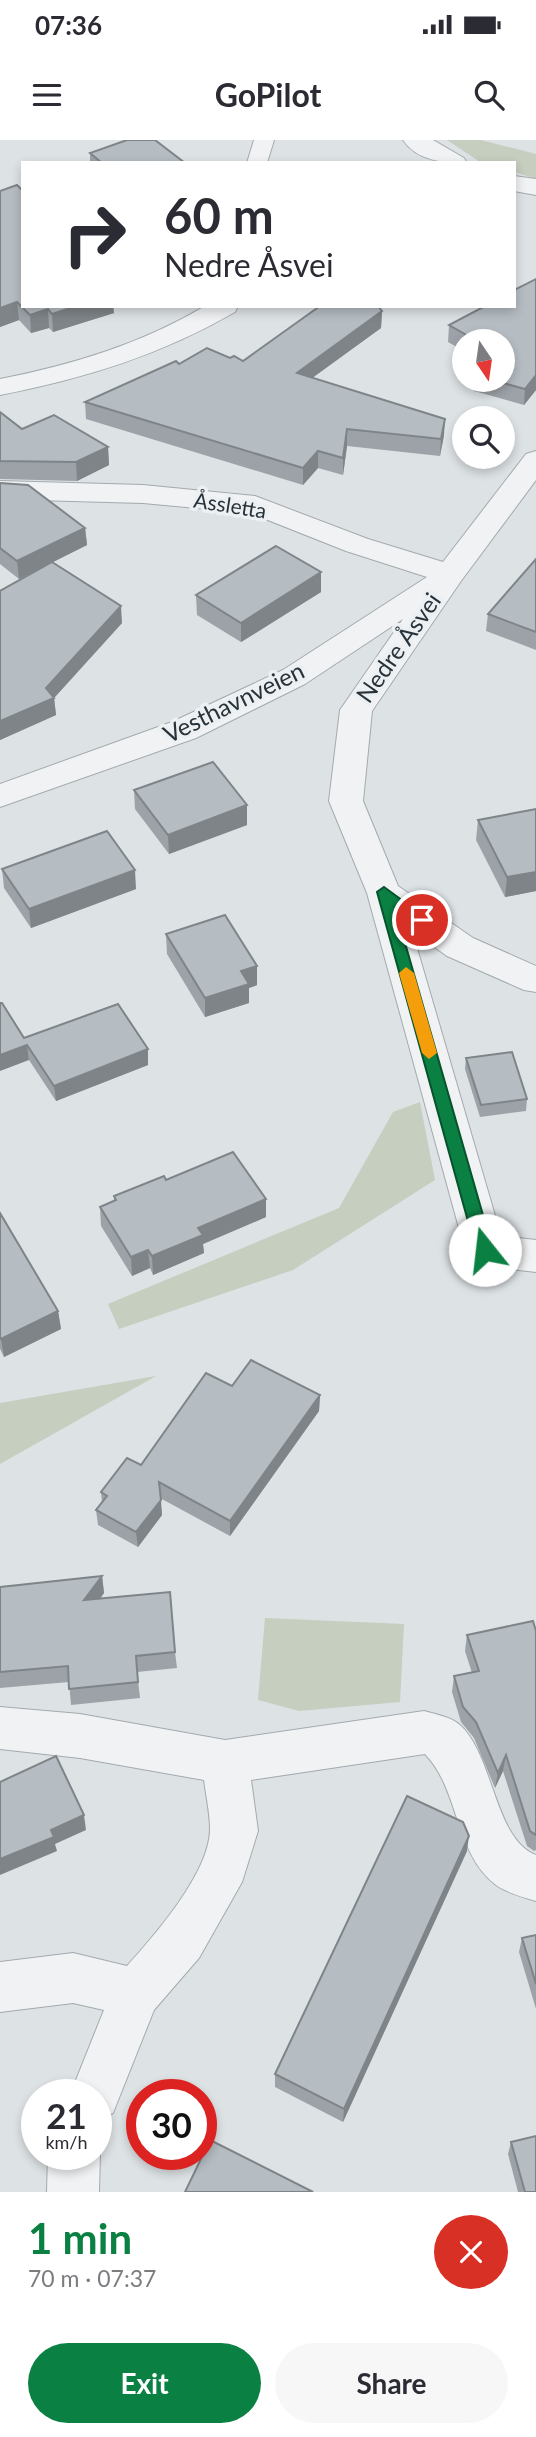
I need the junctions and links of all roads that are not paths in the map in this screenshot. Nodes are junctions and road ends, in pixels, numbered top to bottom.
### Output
1 (264, 140) edge
2 (415, 140) edge
3 (258, 161) edge
4 (452, 161) edge
5 (516, 183) edge
6 (536, 187) edge
7 (222, 308) edge
8 (0, 387) edge
9 (536, 460) edge
10 (0, 490) edge
11 (450, 575) junction
12 (0, 796) edge
13 (384, 892) junction
14 (536, 979) edge
15 (536, 1256) edge
16 (0, 1728) edge
17 (225, 1762) junction
18 (536, 1878) edge
19 (0, 1987) edge
20 (136, 1993) junction
21 (101, 2079) edge
22 (74, 2170) edge
23 (74, 2192) edge

1 - 3 lane
2 - 4 street
5 - 6 street
7 - 8 street
9 - 11 street, Nedre Åsvei
10 - 11 street, Åssletta
11 - 12 street, Vesthavnveien
11 - 13 street, Nedre Åsvei
13 - 14 street
13 - 15 street, Nedre Åsvei
16 - 17 street
17 - 18 street
17 - 20 street
19 - 20 street
20 - 21 street
22 - 23 street

